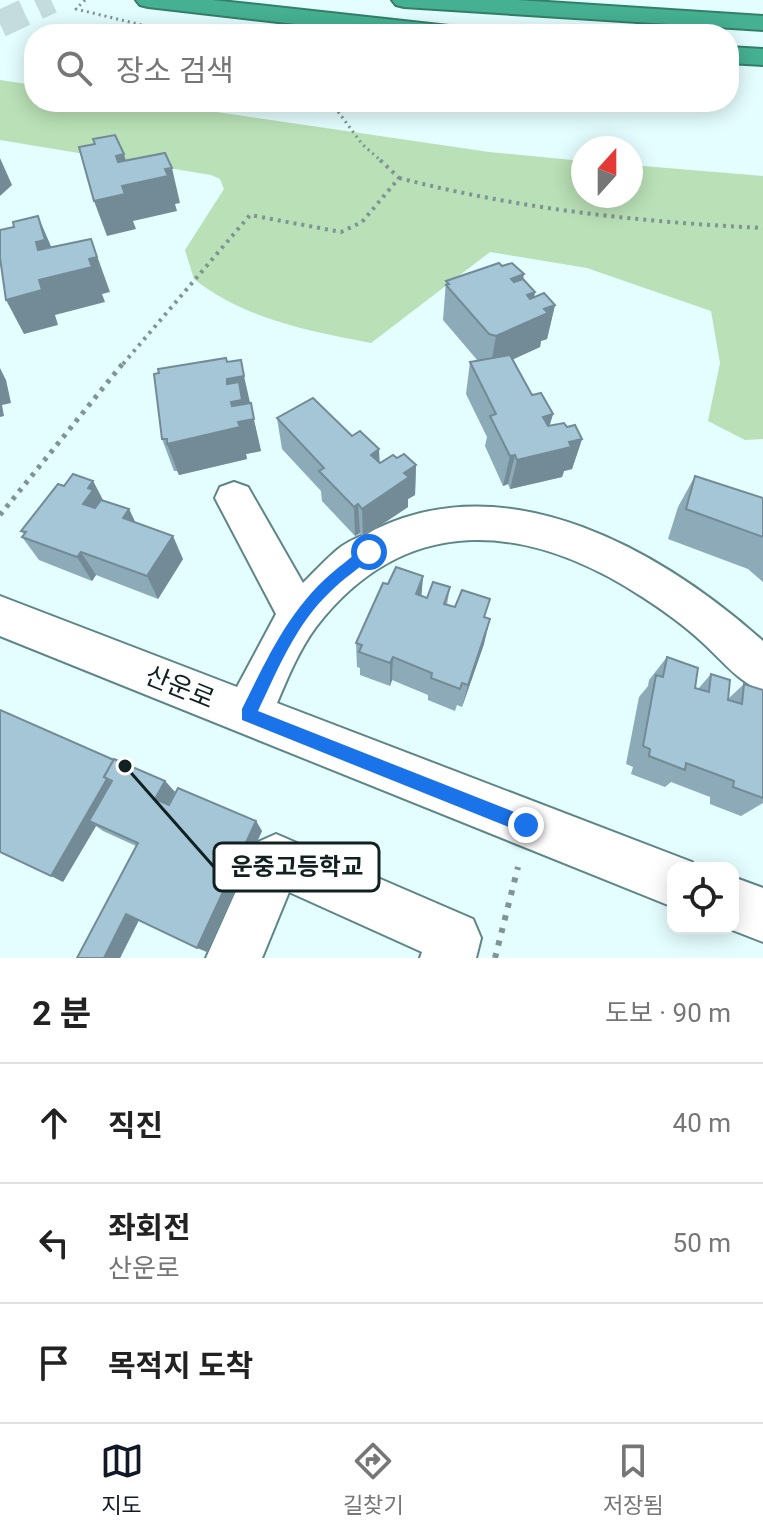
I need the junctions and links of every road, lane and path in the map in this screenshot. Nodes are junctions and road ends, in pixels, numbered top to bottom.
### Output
1 (85, 0) edge
2 (148, 0) edge
3 (404, 0) edge
4 (763, 23) edge
5 (138, 24) edge
6 (360, 24) edge
7 (338, 112) edge
8 (399, 178) junction
9 (763, 228) edge
10 (234, 498) dead end
11 (0, 515) edge
12 (302, 612) junction
13 (0, 616) edge
14 (763, 670) edge
15 (248, 714) junction
16 (518, 867) dead end
17 (667, 879) edge
18 (739, 906) edge
19 (763, 915) edge
20 (234, 958) edge
21 (448, 958) edge
22 (495, 958) edge

1 - 5 path
2 - 6 highway
3 - 4 highway
7 - 8 path
8 - 9 path
8 - 11 path
10 - 12 street
12 - 14 street
12 - 15 street
13 - 15 street, 산운로
15 - 17 street, 산운로
16 - 22 path
18 - 19 street
20 - 21 street

